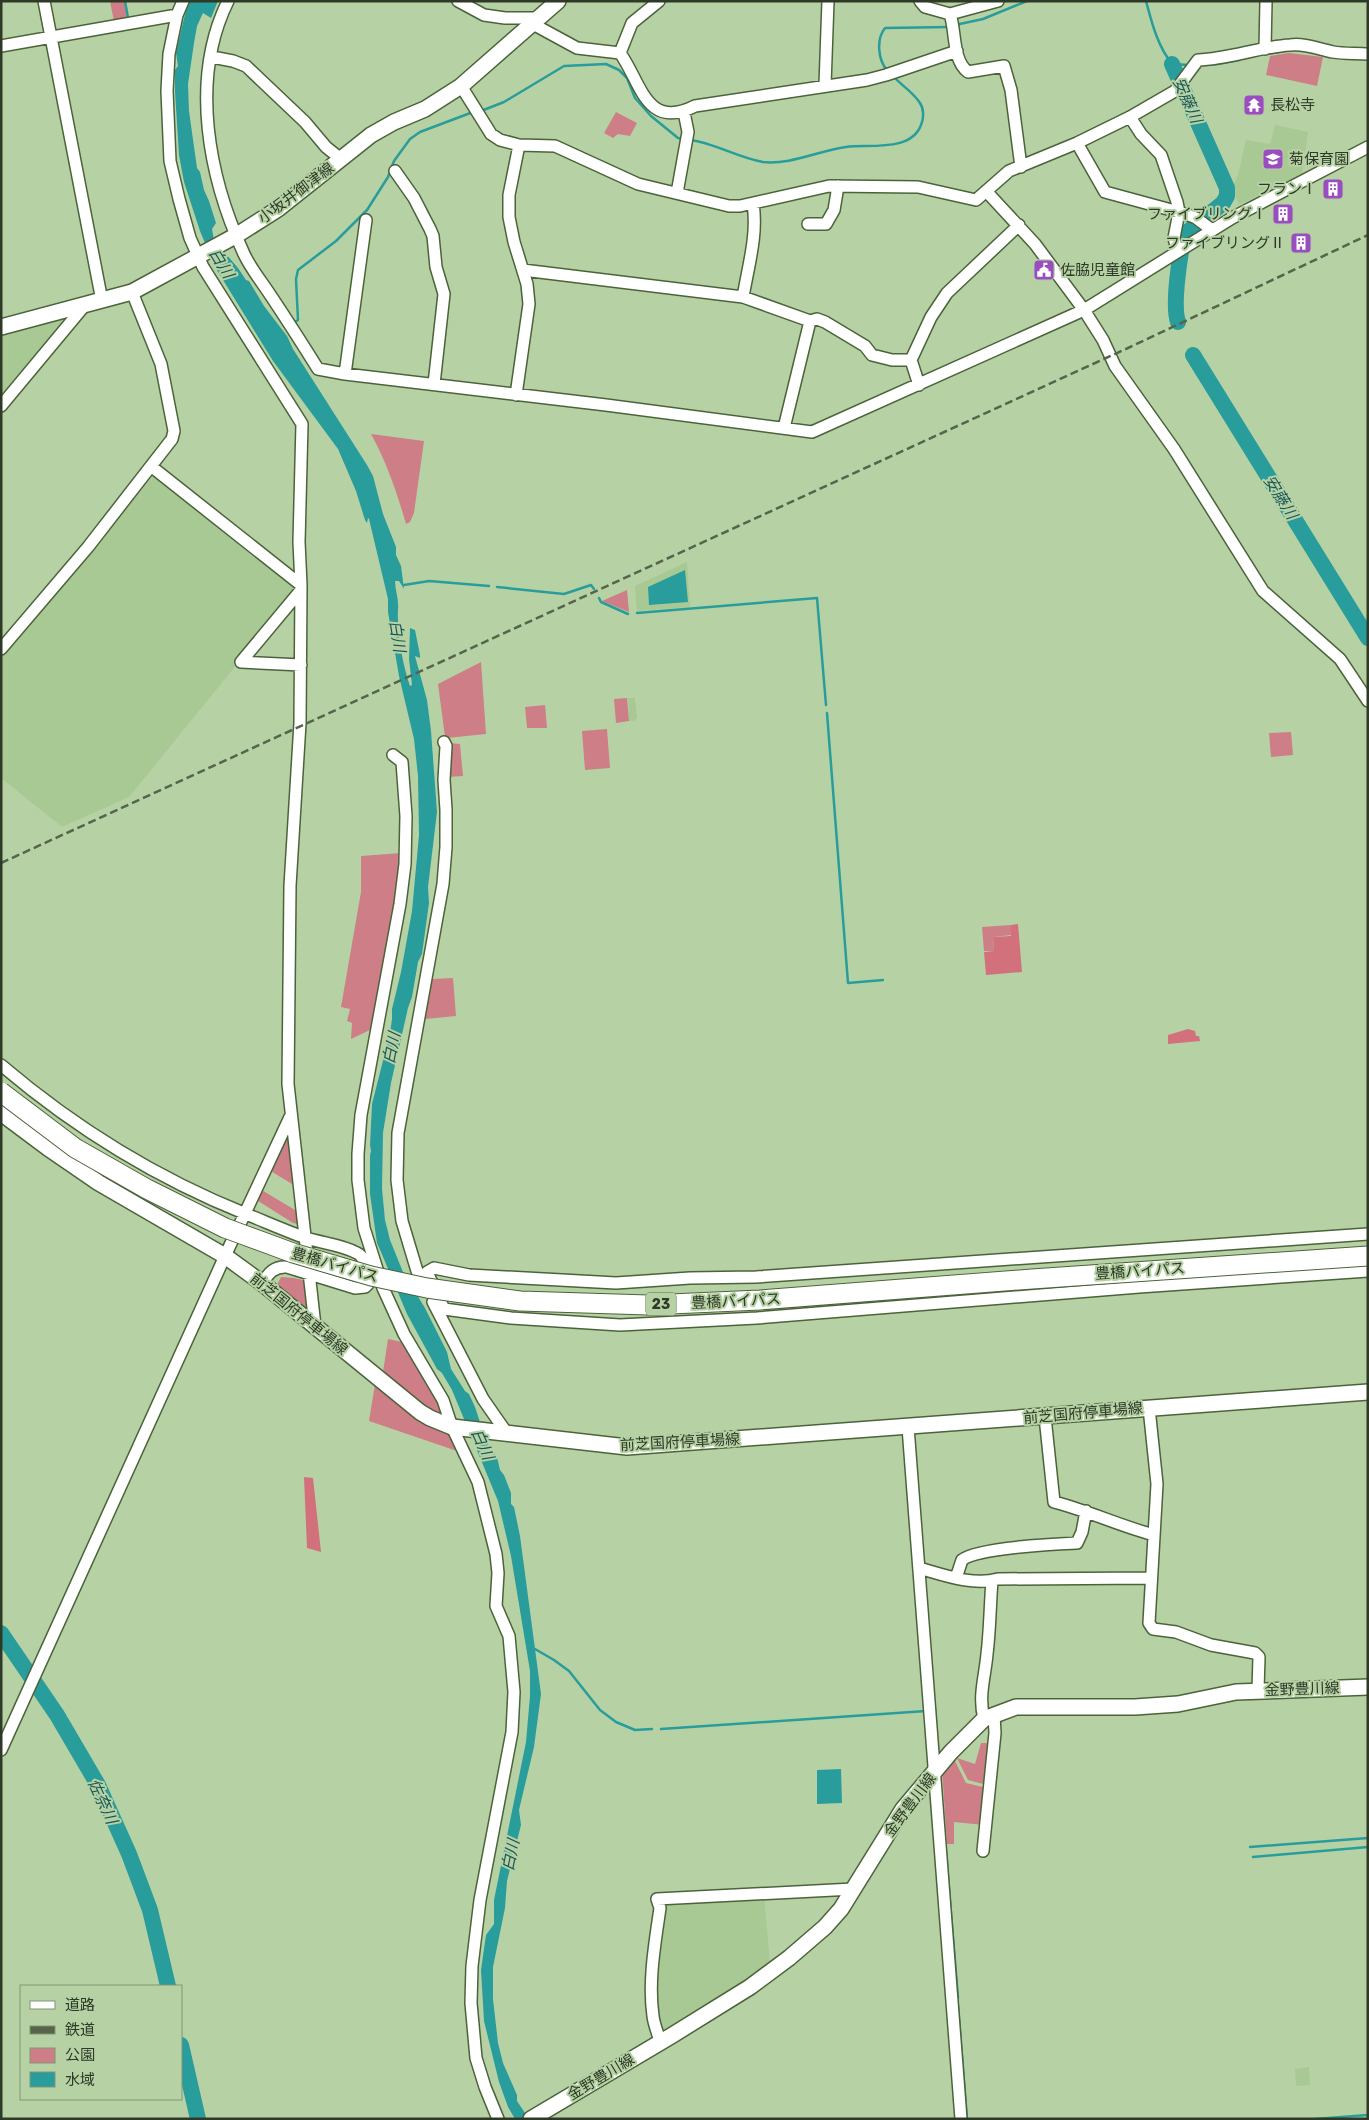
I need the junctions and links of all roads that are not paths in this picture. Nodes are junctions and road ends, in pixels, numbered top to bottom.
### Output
1 (44, 1) edge
2 (183, 1) edge
3 (228, 1) edge
4 (458, 1) edge
5 (558, 1) edge
6 (659, 1) edge
7 (828, 1) edge
8 (920, 1) edge
9 (998, 1) edge
10 (1266, 1) edge
11 (968, 6) edge
12 (177, 14) junction
13 (534, 20) junction
14 (952, 22) junction
15 (51, 36) junction
16 (1, 46) edge
17 (1265, 49) junction
18 (957, 51) junction
19 (620, 53) junction
20 (1368, 54) edge
21 (212, 57) junction
22 (825, 85) junction
23 (461, 86) junction
24 (684, 112) junction
25 (1130, 117) junction
26 (1077, 143) junction
27 (519, 145) junction
28 (1368, 147) edge
29 (341, 159) junction
30 (1021, 167) junction
31 (395, 171) dead end
32 (838, 186) junction
33 (986, 191) junction
34 (677, 193) junction
35 (753, 204) junction
36 (1179, 212) junction
37 (366, 220) dead end
38 (808, 224) dead end
39 (1204, 224) junction
40 (1018, 225) junction
41 (235, 236) junction
42 (1181, 248) junction
43 (200, 256) junction
44 (523, 270) junction
45 (132, 292) junction
46 (743, 297) junction
47 (102, 301) junction
48 (85, 305) junction
49 (1084, 310) junction
50 (810, 320) junction
51 (1, 327) edge
52 (911, 360) junction
53 (345, 374) junction
54 (434, 384) junction
55 (919, 385) junction
56 (516, 395) junction
57 (1, 406) edge
58 (784, 428) junction
59 (152, 466) junction
60 (301, 587) junction
61 (1, 650) edge
62 (301, 665) junction
63 (1368, 700) edge
64 (444, 742) dead end
65 (393, 755) dead end
66 (1, 1065) edge
67 (31, 1090) junction
68 (1, 1092) edge
69 (4, 1111) edge
70 (291, 1116) junction
71 (246, 1214) junction
72 (1368, 1234) edge
73 (305, 1237) junction
74 (1136, 1250) junction
75 (225, 1256) junction
76 (1368, 1256) edge
77 (1368, 1262) edge
78 (895, 1266) junction
79 (1368, 1271) edge
80 (309, 1274) junction
81 (469, 1275) junction
82 (756, 1277) junction
83 (262, 1283) junction
84 (616, 1283) junction
85 (1139, 1287) junction
86 (900, 1306) junction
87 (472, 1314) junction
88 (757, 1318) junction
89 (620, 1325) junction
90 (315, 1326) junction
91 (1368, 1392) edge
92 (1149, 1408) junction
93 (1045, 1417) junction
94 (908, 1426) junction
95 (454, 1427) junction
96 (502, 1432) junction
97 (1086, 1511) junction
98 (1154, 1536) junction
99 (919, 1568) junction
100 (956, 1578) junction
101 (1151, 1578) junction
102 (992, 1580) junction
103 (1368, 1686) edge
104 (1258, 1690) junction
105 (989, 1717) junction
106 (1, 1750) edge
107 (935, 1771) junction
108 (983, 1851) dead end
109 (853, 1889) junction
110 (660, 2042) junction
111 (534, 2117) edge
112 (498, 2119) edge
113 (961, 2119) edge

1 - 15 street
2 - 12 street
3 - 21 street
4 - 13 street
5 - 13 main road, 小坂井御津線
6 - 19 street
7 - 22 street
8 - 14 street
9 - 11 street
10 - 17 street
11 - 14 street
12 - 15 street
12 - 43 street
13 - 19 street
13 - 23 main road, 小坂井御津線
14 - 18 street
15 - 16 street
15 - 47 street
17 - 20 street
17 - 25 street
18 - 22 street
18 - 30 street
19 - 24 street
21 - 29 street
21 - 41 street
22 - 24 street
23 - 27 street
23 - 29 main road, 小坂井御津線
24 - 34 street
25 - 26 street
25 - 36 street
26 - 30 street
26 - 36 street
27 - 34 street
27 - 44 street
28 - 39 street
29 - 41 main road, 小坂井御津線
30 - 33 street
31 - 54 street
32 - 33 street
32 - 35 street
32 - 38 street
33 - 40 street
34 - 35 street
35 - 46 street
36 - 39 street
36 - 42 street
37 - 53 street
39 - 42 street
40 - 49 street
40 - 52 street
41 - 43 main road, 小坂井御津線
41 - 53 street
42 - 49 street
43 - 45 main road, 小坂井御津線
43 - 60 street
44 - 46 street
44 - 56 street
45 - 47 main road, 小坂井御津線
45 - 59 street
46 - 50 street
47 - 48 main road, 小坂井御津線
48 - 51 main road, 小坂井御津線
48 - 57 street
49 - 55 street
49 - 63 street
50 - 52 street
50 - 58 street
52 - 55 street
53 - 54 street
54 - 56 street
55 - 58 street
56 - 58 street
59 - 60 street
59 - 61 street
60 - 62 street
60 - 62 street
62 - 70 street
64 - 96 street
65 - 95 street
66 - 67 street
67 - 69 street
67 - 71 street
68 - 76 highway, 豊橋バイパス / 23, bridge
69 - 75 main road, 前芝国府停車場線
69 - 77 highway, 豊橋バイパス / 23
70 - 71 street
70 - 73 street
71 - 73 street
71 - 75 street
72 - 74 street
73 - 80 street
73 - 80 street
74 - 78 street
74 - 85 street
75 - 83 main road, 前芝国府停車場線
75 - 106 street
78 - 82 street
78 - 86 street
79 - 85 street
80 - 83 street
80 - 90 street
81 - 84 street
81 - 87 street
81 - 87 street
82 - 84 street
82 - 88 street
83 - 90 main road, 前芝国府停車場線
84 - 89 street
85 - 86 street
86 - 88 street
87 - 89 street
88 - 89 street
90 - 95 main road, 前芝国府停車場線
91 - 92 main road, 前芝国府停車場線
92 - 93 main road, 前芝国府停車場線
92 - 98 street
93 - 94 main road, 前芝国府停車場線
93 - 97 street
94 - 96 main road, 前芝国府停車場線
94 - 99 street
95 - 96 main road, 前芝国府停車場線
95 - 112 street
97 - 98 street
97 - 100 street
98 - 101 street
99 - 100 street
99 - 107 street
100 - 102 street
101 - 102 street
101 - 104 street
102 - 105 street
103 - 104 main road, 金野豊川線
104 - 105 main road, 金野豊川線
105 - 107 main road, 金野豊川線
105 - 108 street
107 - 109 main road, 金野豊川線
107 - 113 street
109 - 110 main road, 金野豊川線
109 - 110 street
110 - 111 main road, 金野豊川線

